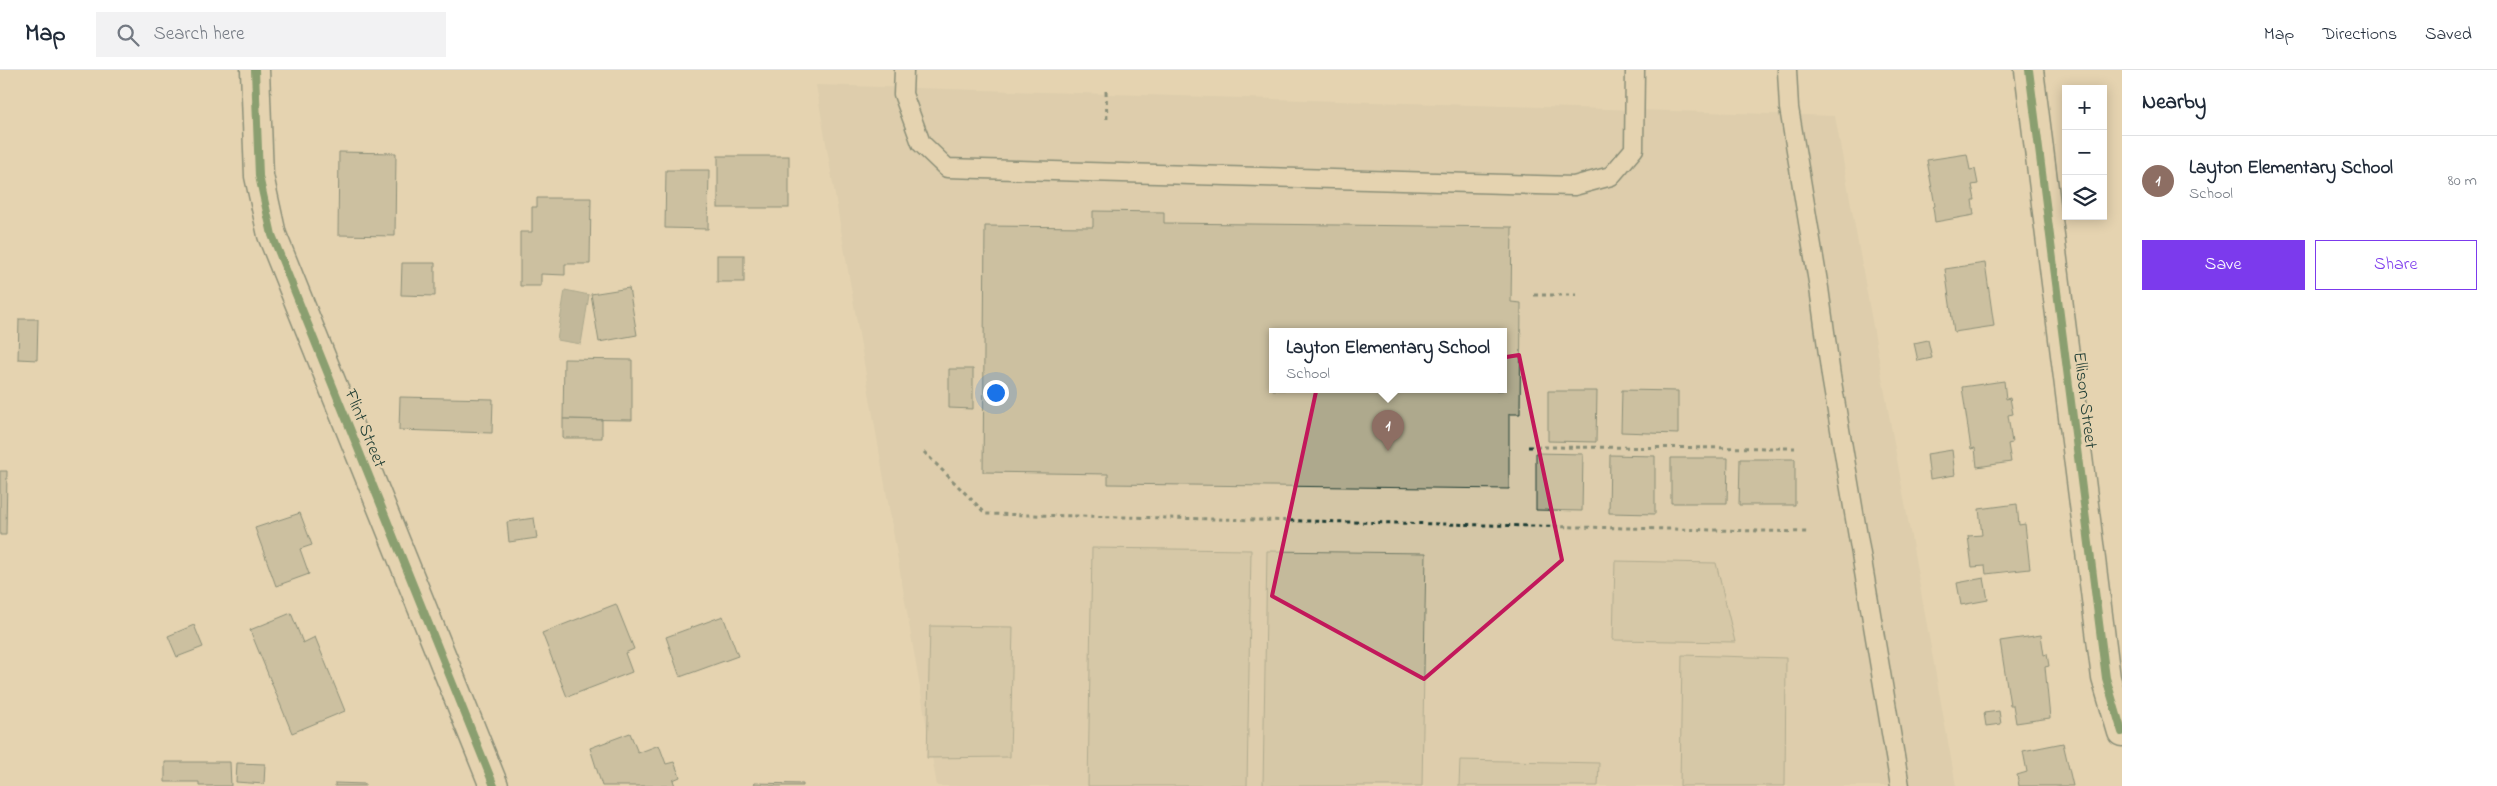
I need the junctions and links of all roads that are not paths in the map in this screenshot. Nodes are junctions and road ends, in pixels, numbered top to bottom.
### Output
1 (255, 70) edge
2 (904, 70) edge
3 (1636, 70) edge
4 (1787, 70) edge
5 (2029, 70) edge
6 (2122, 732) edge
7 (494, 786) edge
8 (1900, 786) edge

1 - 7 street, Flint Street
2 - 3 lane
4 - 8 lane
5 - 6 street, Ellison Street

